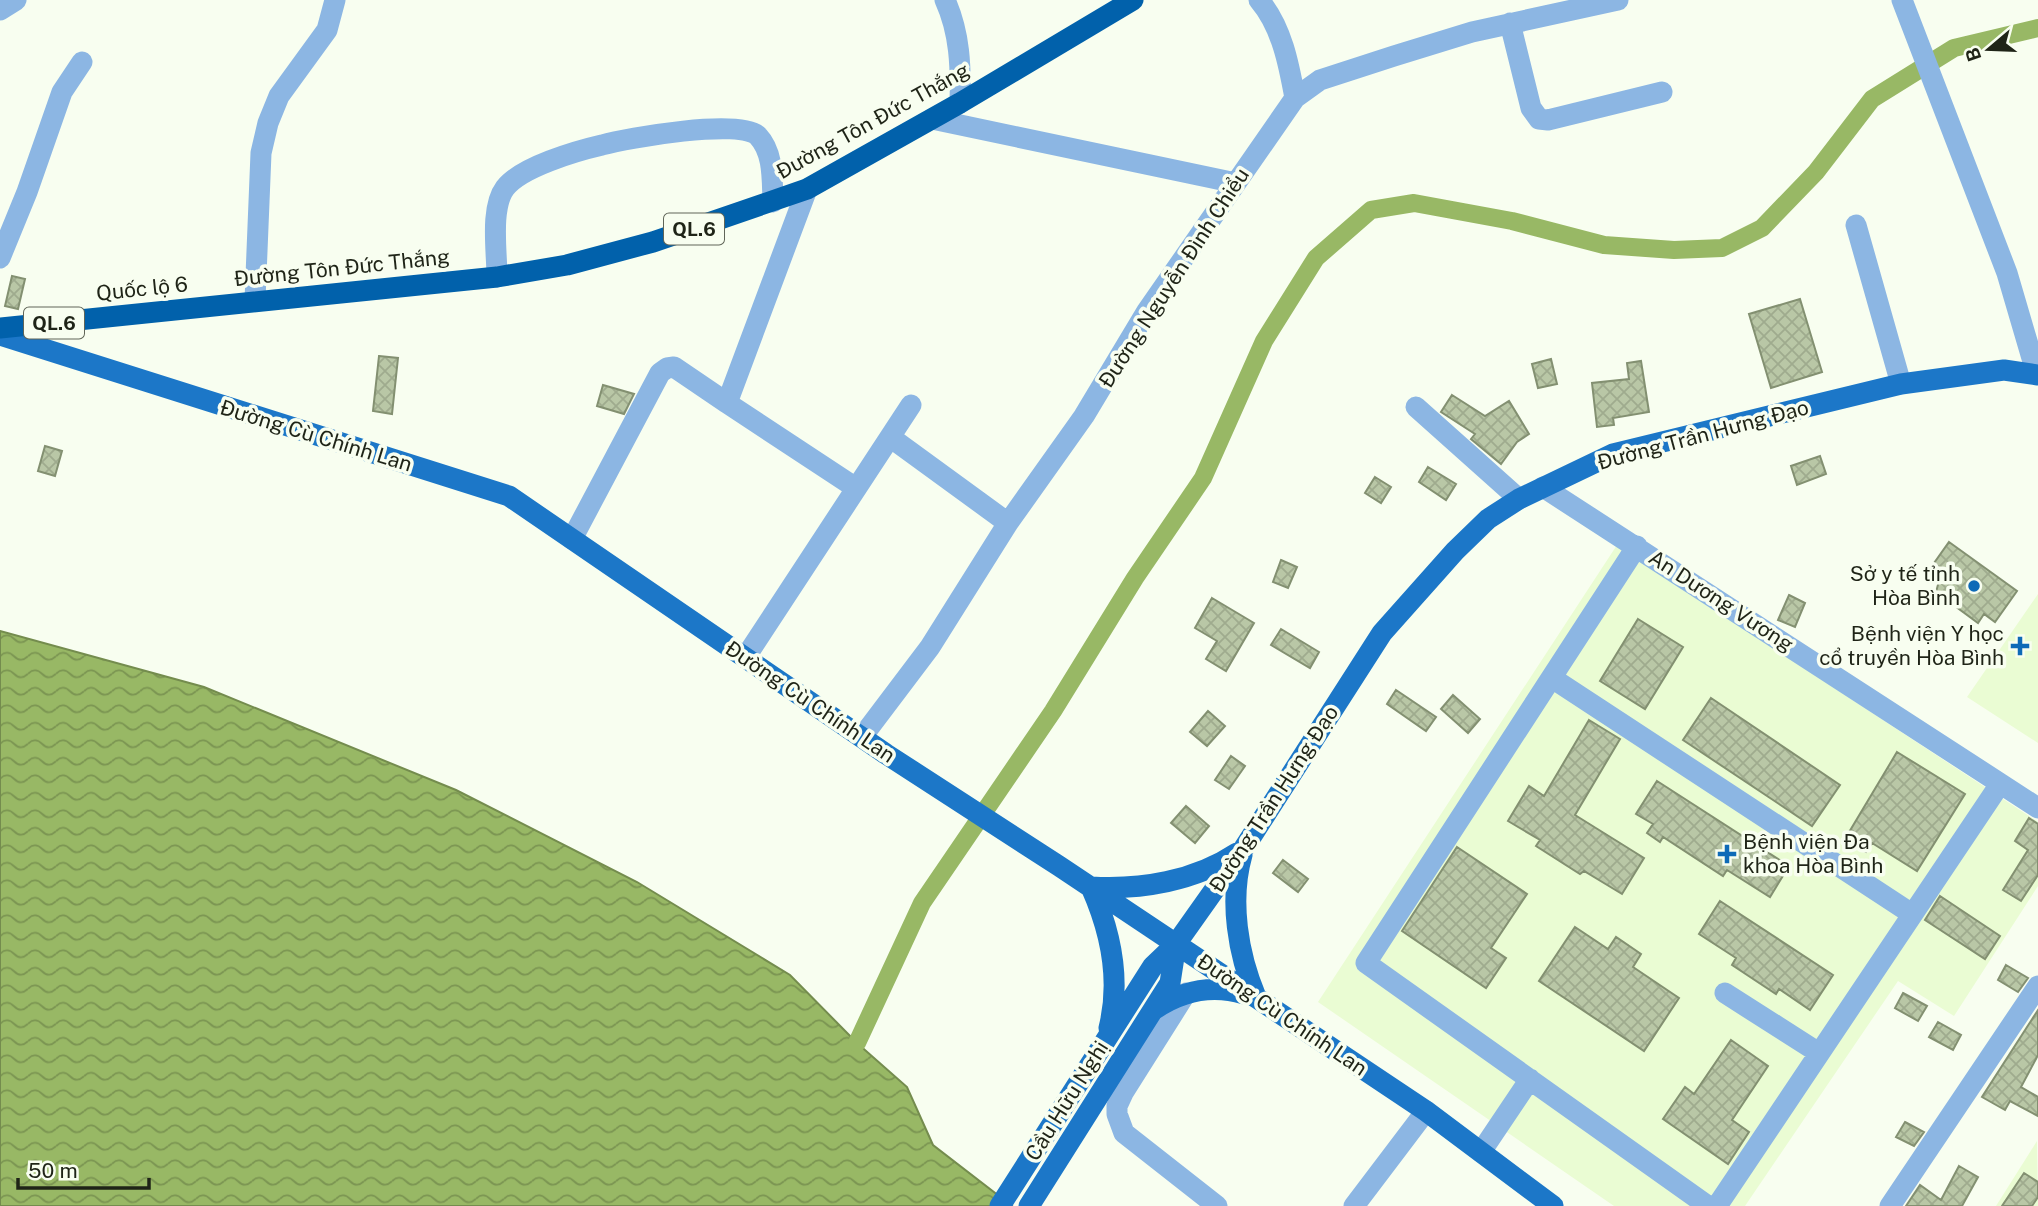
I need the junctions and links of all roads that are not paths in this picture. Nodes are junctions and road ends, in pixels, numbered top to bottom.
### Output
1 (16, 0) edge
2 (335, 0) edge
3 (945, 0) edge
4 (1133, 0) edge
5 (1259, 0) edge
6 (1618, 0) edge
7 (1902, 0) edge
8 (1549, 7) edge
9 (0, 10) edge
10 (1510, 23) junction
11 (82, 62) dead end
12 (1662, 92) dead end
13 (1295, 98) junction
14 (960, 103) junction
15 (932, 119) junction
16 (1236, 183) junction
17 (807, 189) junction
18 (773, 202) junction
19 (1856, 225) dead end
20 (0, 258) edge
21 (497, 277) junction
22 (255, 300) junction
23 (206, 307) joint
24 (0, 328) edge
25 (0, 335) edge
26 (2037, 368) edge
27 (1901, 384) junction
28 (726, 403) junction
29 (911, 405) dead end
30 (1416, 407) dead end
31 (890, 437) junction
32 (1543, 487) junction
33 (856, 488) junction
34 (1519, 499) junction
35 (1008, 523) junction
36 (572, 539) junction
37 (1637, 546) junction
38 (745, 658) junction
39 (1552, 678) junction
40 (862, 737) junction
41 (2000, 784) junction
42 (2038, 808) edge
43 (1244, 848) junction
44 (1091, 887) junction
45 (1912, 914) junction
46 (1176, 944) junction
47 (2038, 986) edge
48 (1186, 993) junction
49 (1724, 993) dead end
50 (1134, 996) joint
51 (1256, 997) junction
52 (1153, 1010) junction
53 (1106, 1040) junction
54 (1819, 1053) junction
55 (1530, 1080) junction
56 (1426, 1111) junction
57 (1480, 1152) junction
58 (1000, 1206) edge
59 (1029, 1206) edge
60 (1217, 1206) edge
61 (1354, 1206) edge
62 (1553, 1206) edge
63 (1708, 1206) edge
64 (1717, 1206) edge
65 (1890, 1206) edge

1 - 9 street
2 - 22 street
3 - 14 street
4 - 14 highway, Đường Tôn Đức Thắng / QL.6
5 - 13 street
6 - 8 street, Đường Nguyễn Đình Chiểu
7 - 26 street
8 - 10 street, Đường Nguyễn Đình Chiểu
10 - 12 street
10 - 13 street, Đường Nguyễn Đình Chiểu
11 - 20 street
13 - 16 street, Đường Nguyễn Đình Chiểu
14 - 15 highway, Đường Tôn Đức Thắng / QL.6
15 - 16 street
15 - 17 highway, Đường Tôn Đức Thắng / QL.6
16 - 35 street, Đường Nguyễn Đình Chiểu
17 - 18 highway, Đường Tôn Đức Thắng / QL.6
17 - 28 street
18 - 21 highway, Đường Tôn Đức Thắng / QL.6
18 - 21 street
19 - 27 street
21 - 22 highway, Đường Tôn Đức Thắng / QL.6
22 - 23 highway, Đường Tôn Đức Thắng / QL.6
23 - 24 highway, Quốc lộ 6 / QL.6
25 - 36 main road, Đường Cù Chính Lan
26 - 27 main road, Đường Trần Hưng Đạo
27 - 32 main road, Đường Trần Hưng Đạo
28 - 33 street
28 - 36 street
29 - 31 street
30 - 34 street
31 - 33 street
31 - 35 street
32 - 34 main road, Đường Trần Hưng Đạo
32 - 37 street, An Dương Vương
33 - 38 street
34 - 43 main road, Đường Trần Hưng Đạo
35 - 40 street, Đường Nguyễn Đình Chiểu
36 - 38 main road, Đường Cù Chính Lan
37 - 39 street
37 - 41 street, An Dương Vương
38 - 40 main road, Đường Cù Chính Lan
39 - 45 street
39 - 55 street
40 - 44 main road, Đường Cù Chính Lan
41 - 42 street, An Dương Vương
41 - 45 street
43 - 44 main road
43 - 46 main road, Đường Trần Hưng Đạo
43 - 51 main road
44 - 46 main road, Đường Cù Chính Lan
44 - 53 main road
45 - 54 street
46 - 50 main road, Đường Trần Hưng Đạo
46 - 51 main road, Đường Cù Chính Lan
46 - 52 main road, Cầu Hữu Nghị
47 - 65 street
48 - 51 main road
48 - 52 main road
48 - 60 street
49 - 54 street
50 - 53 main road, Cầu Hữu Nghị
51 - 56 main road, Đường Cù Chính Lan
52 - 59 main road, Cầu Hữu Nghị
53 - 58 main road, Cầu Hữu Nghị
54 - 64 street
55 - 57 street
55 - 63 street
56 - 57 main road, Đường Cù Chính Lan
56 - 61 street
57 - 62 main road, Đường Cù Chính Lan

